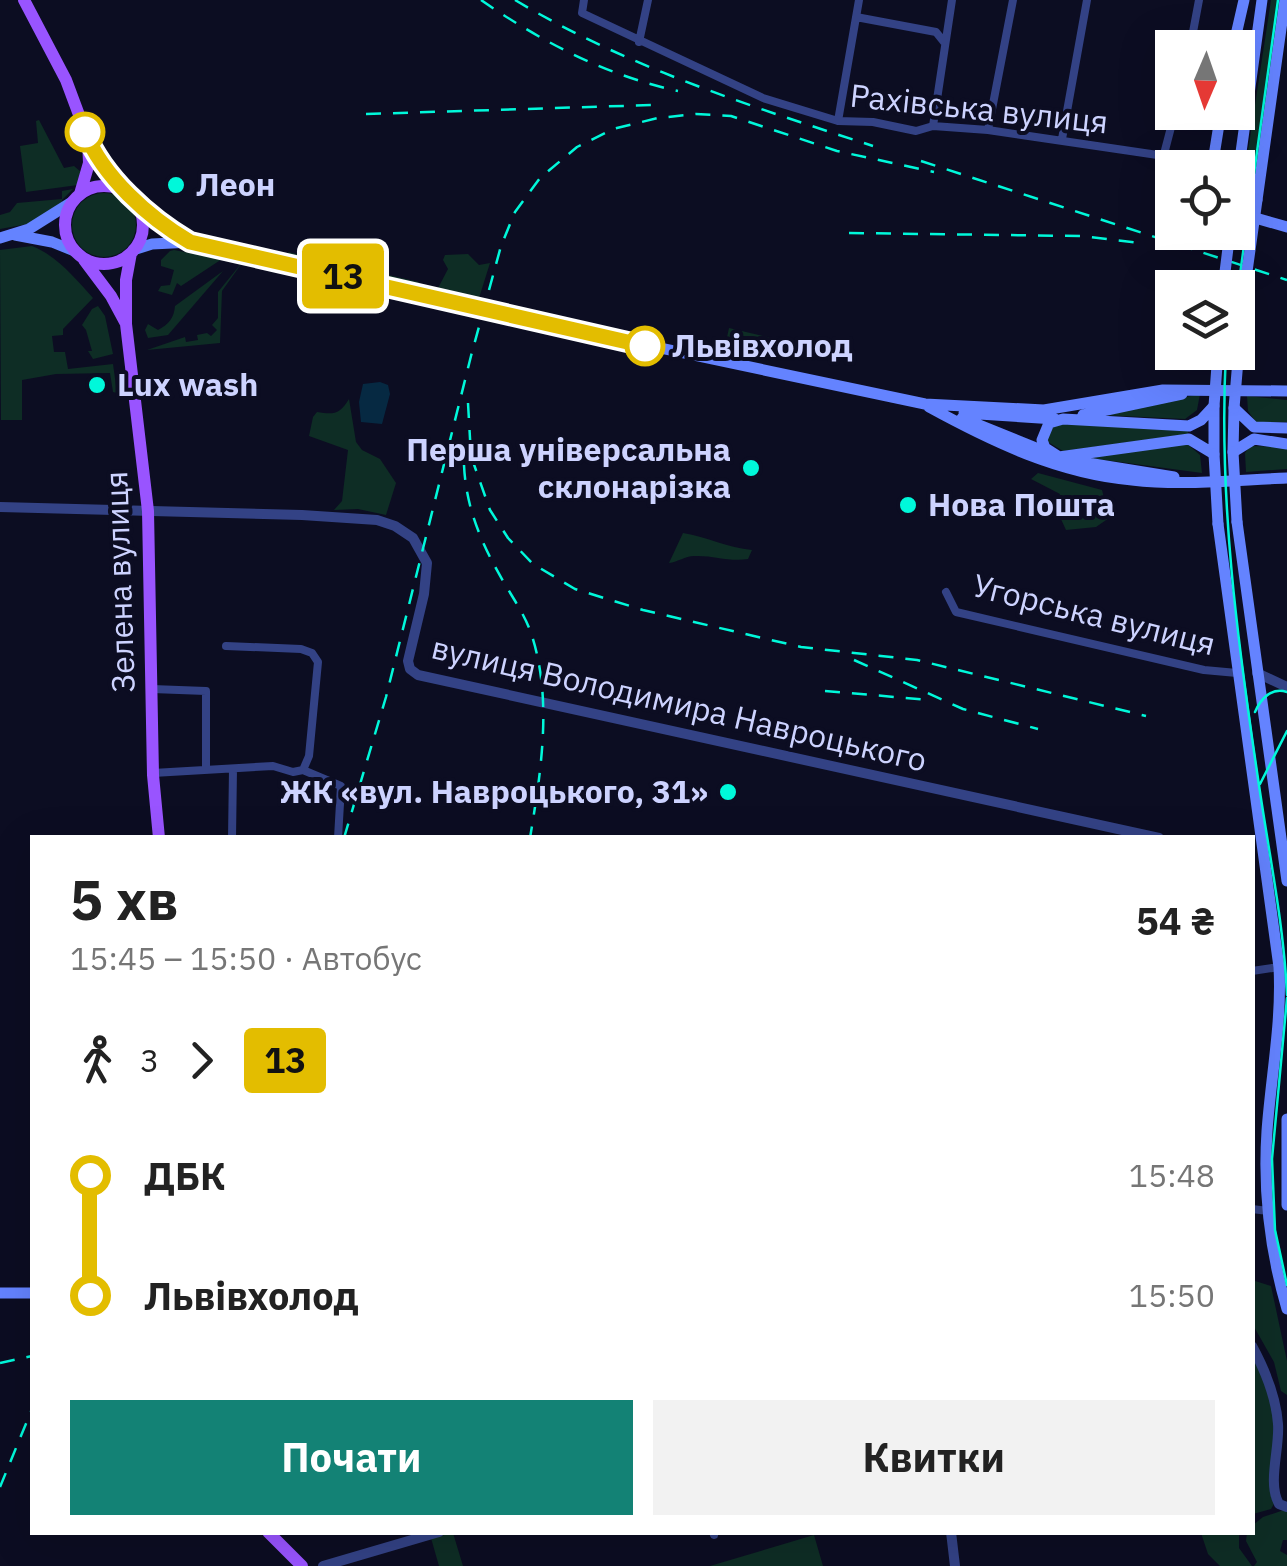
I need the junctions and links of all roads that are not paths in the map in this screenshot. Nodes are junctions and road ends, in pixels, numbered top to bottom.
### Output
1 (24, 0) edge
2 (584, 0) edge
3 (648, 0) edge
4 (859, 0) edge
5 (952, 0) edge
6 (1014, 0) edge
7 (1087, 0) edge
8 (1199, 0) edge
9 (1244, 0) edge
10 (1262, 0) edge
11 (1285, 0) edge
12 (856, 17) junction
13 (1193, 30) edge
14 (1237, 30) edge
15 (639, 42) junction
16 (944, 42) junction
17 (838, 121) junction
18 (932, 126) junction
19 (988, 130) junction
20 (88, 139) junction
21 (1062, 139) junction
22 (1241, 150) edge
23 (1155, 153) edge
24 (76, 198) junction
25 (131, 198) junction
26 (1255, 218) edge
27 (1287, 228) edge
28 (14, 236) junction
29 (0, 238) edge
30 (190, 242) junction
31 (132, 252) junction
32 (80, 255) junction
33 (126, 324) junction
34 (1217, 370) edge
35 (1192, 389) junction
36 (1287, 391) edge
37 (925, 404) junction
38 (1214, 406) junction
39 (1234, 408) junction
40 (1062, 419) junction
41 (1287, 428) edge
42 (1189, 433) junction
43 (1254, 433) junction
44 (1287, 444) edge
45 (1233, 452) junction
46 (1214, 454) junction
47 (1059, 457) junction
48 (1287, 478) edge
49 (1192, 482) junction
50 (0, 507) edge
51 (148, 512) junction
52 (946, 592) dead end
53 (226, 646) dead end
54 (1237, 673) junction
55 (1257, 674) junction
56 (1286, 687) edge
57 (152, 689) junction
58 (1261, 698) junction
59 (233, 769) junction
60 (206, 770) junction
61 (303, 770) junction
62 (153, 773) junction
63 (159, 835) edge
64 (232, 835) edge
65 (338, 835) edge
66 (1140, 835) edge
67 (1284, 857) junction
68 (1258, 859) edge
69 (1287, 880) edge
70 (1280, 967) junction
71 (1255, 970) edge
72 (1283, 1016) edge
73 (1287, 1119) edge
74 (1287, 1205) edge
75 (1255, 1209) edge
76 (1268, 1211) junction
77 (0, 1293) edge
78 (30, 1293) edge
79 (1287, 1309) edge
80 (1255, 1354) edge
81 (1287, 1507) edge
82 (271, 1535) edge
83 (428, 1535) edge
84 (951, 1535) edge
85 (302, 1566) edge
86 (322, 1566) edge
87 (955, 1566) edge

1 - 20 main road
2 - 15 street, Рахівська вулиця
3 - 15 street
4 - 12 street
5 - 16 street
6 - 19 street
7 - 21 street
8 - 13 street
9 - 14 main road
10 - 22 main road
11 - 39 main road, bridge
12 - 16 street
12 - 17 street
15 - 17 street, Рахівська вулиця
16 - 18 street
17 - 18 street, Рахівська вулиця
18 - 19 street, Рахівська вулиця
19 - 21 street, Рахівська вулиця
20 - 24 main road
20 - 25 main road
21 - 23 street, Рахівська вулиця
24 - 25 main road
24 - 28 main road
24 - 32 main road
25 - 30 main road
25 - 31 main road
26 - 27 main road
28 - 29 main road
28 - 32 main road
30 - 31 main road
30 - 37 main road
31 - 32 main road
31 - 33 main road, Зелена вулиця
32 - 33 main road, Зелена вулиця
33 - 51 main road, Зелена вулиця
34 - 38 main road, bridge
35 - 36 main road
35 - 37 main road
35 - 40 main road
37 - 40 main road
37 - 47 main road
37 - 49 main road
38 - 42 main road
38 - 46 main road
39 - 43 main road
39 - 45 main road
40 - 42 main road
40 - 47 main road
41 - 43 main road
42 - 46 main road
42 - 47 main road
43 - 44 main road
43 - 45 main road
45 - 55 main road, bridge
46 - 54 main road, bridge
47 - 49 main road
48 - 49 main road
50 - 51 street
51 - 57 main road, Зелена вулиця
51 - 66 street, вулиця Володимира Навроцького
52 - 54 street, Угорська вулиця
53 - 61 street
54 - 55 main road
54 - 68 main road
55 - 56 street, Угорська вулиця
55 - 58 main road
56 - 58 street
57 - 60 street
57 - 62 main road, Зелена вулиця
58 - 67 main road
59 - 60 street
59 - 61 street
59 - 64 street
60 - 62 street
61 - 65 street
62 - 63 main road, Зелена вулиця
67 - 68 main road
67 - 69 main road
68 - 70 main road
70 - 71 street
70 - 72 main road
72 - 76 main road
73 - 74 main road
75 - 76 street
76 - 79 main road
77 - 78 main road
80 - 81 street
82 - 85 main road
83 - 86 street
84 - 87 street

